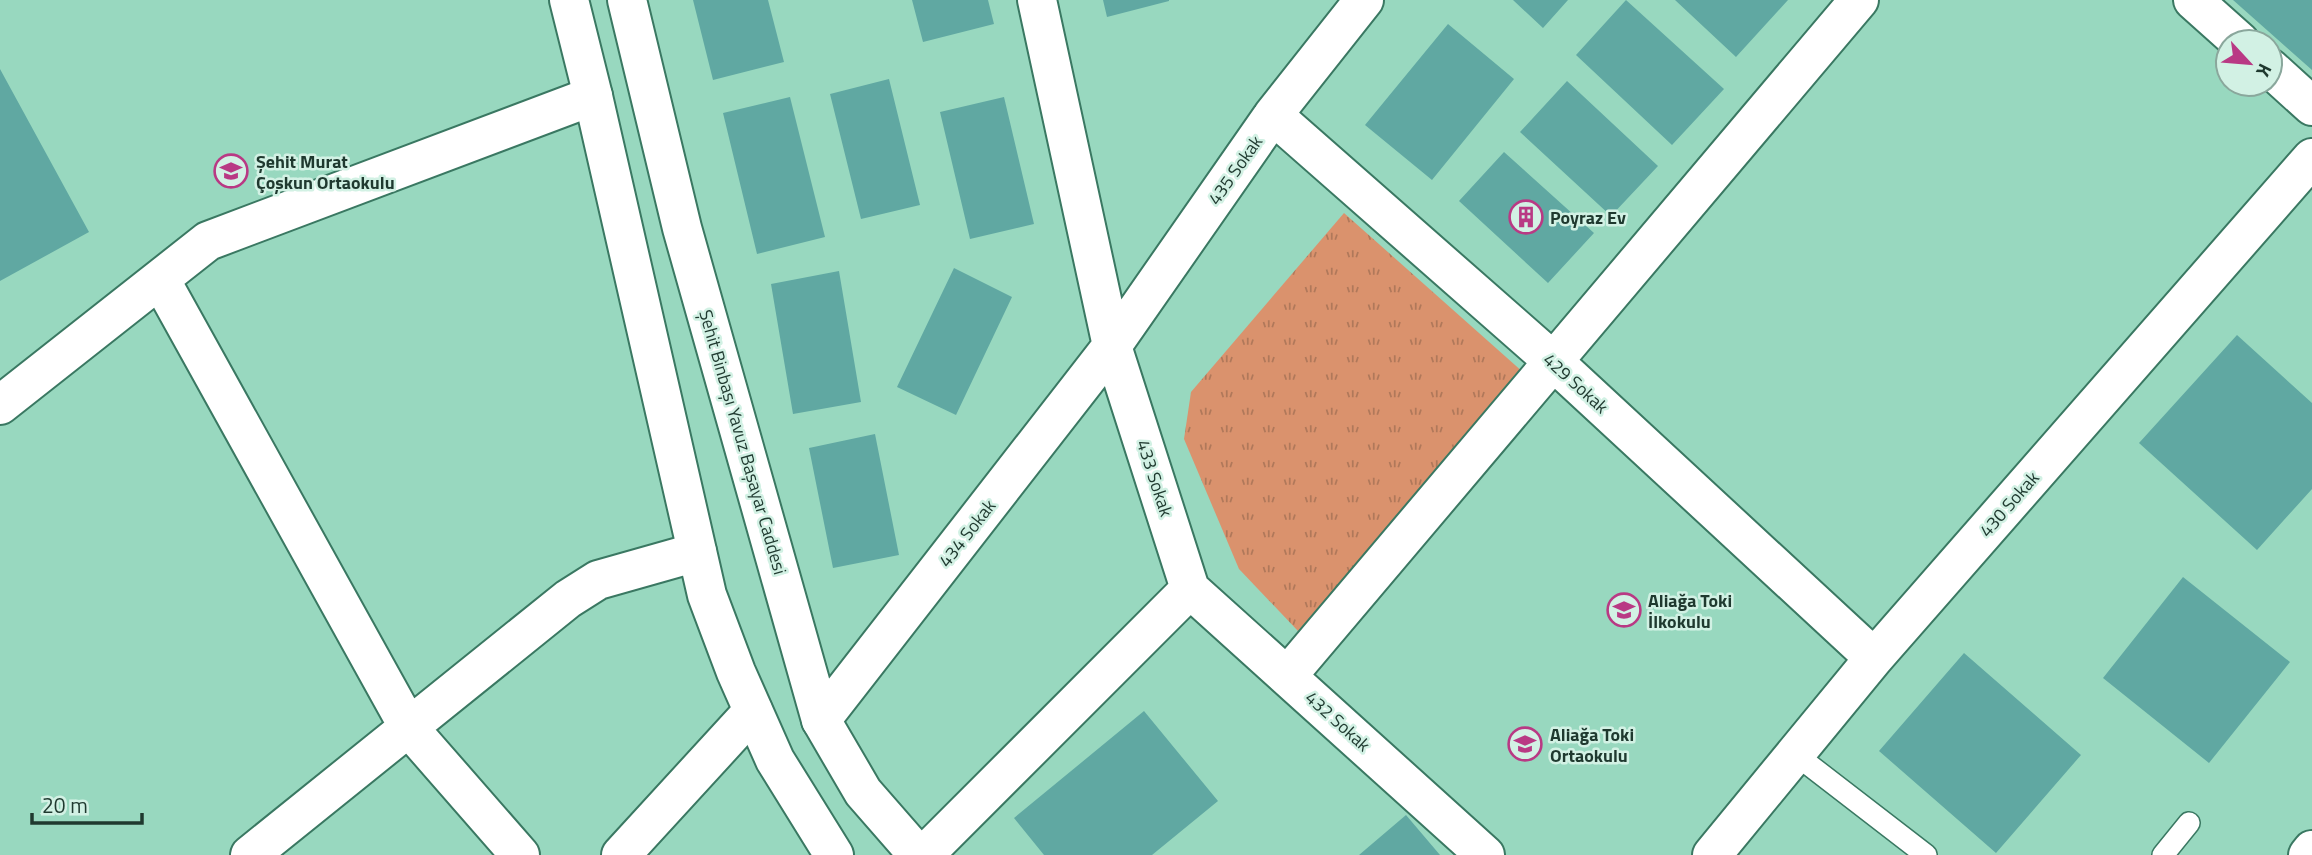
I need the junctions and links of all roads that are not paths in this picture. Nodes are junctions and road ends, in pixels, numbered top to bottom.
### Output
1 (569, 0) edge
2 (627, 0) edge
3 (1037, 0) edge
4 (1364, 0) edge
5 (1859, 0) edge
6 (2193, 0) edge
7 (2224, 28) edge
8 (2284, 81) edge
9 (593, 96) junction
10 (2312, 106) edge
11 (1273, 115) junction
12 (2312, 158) edge
13 (160, 279) junction
14 (1112, 346) junction
15 (1554, 362) junction
16 (0, 405) edge
17 (697, 552) junction
18 (1190, 589) junction
19 (1874, 658) junction
20 (1288, 675) junction
21 (753, 711) junction
22 (821, 720) junction
23 (409, 728) junction
24 (1795, 754) junction
25 (2189, 823) dead end
26 (2312, 850) edge
27 (250, 855) edge
28 (520, 855) edge
29 (621, 855) edge
30 (834, 855) edge
31 (918, 855) edge
32 (924, 855) edge
33 (1485, 855) edge
34 (1712, 855) edge
35 (1926, 855) edge
36 (2163, 855) edge
37 (2308, 855) edge

1 - 9 street
2 - 22 street, Şehit Binbaşı Yavuz Başayar Caddesi
3 - 14 street, 433 Sokak
4 - 11 street, 435 Sokak
5 - 15 street
6 - 7 street
8 - 10 street
9 - 13 street
9 - 17 street
11 - 14 street, 435 Sokak
11 - 15 street, 429 Sokak
12 - 19 street, 430 Sokak
13 - 16 street
13 - 23 street
14 - 18 street, 433 Sokak
14 - 22 street, 434 Sokak
15 - 19 street, 429 Sokak
15 - 20 street
17 - 21 street
17 - 23 street
18 - 20 street, 432 Sokak
18 - 32 street
19 - 24 street, 430 Sokak
20 - 33 street, 432 Sokak
21 - 29 street
21 - 30 street
22 - 31 street, Şehit Binbaşı Yavuz Başayar Caddesi
23 - 27 street
23 - 28 street
24 - 34 street, 430 Sokak
24 - 35 lane
25 - 36 lane
26 - 37 street

